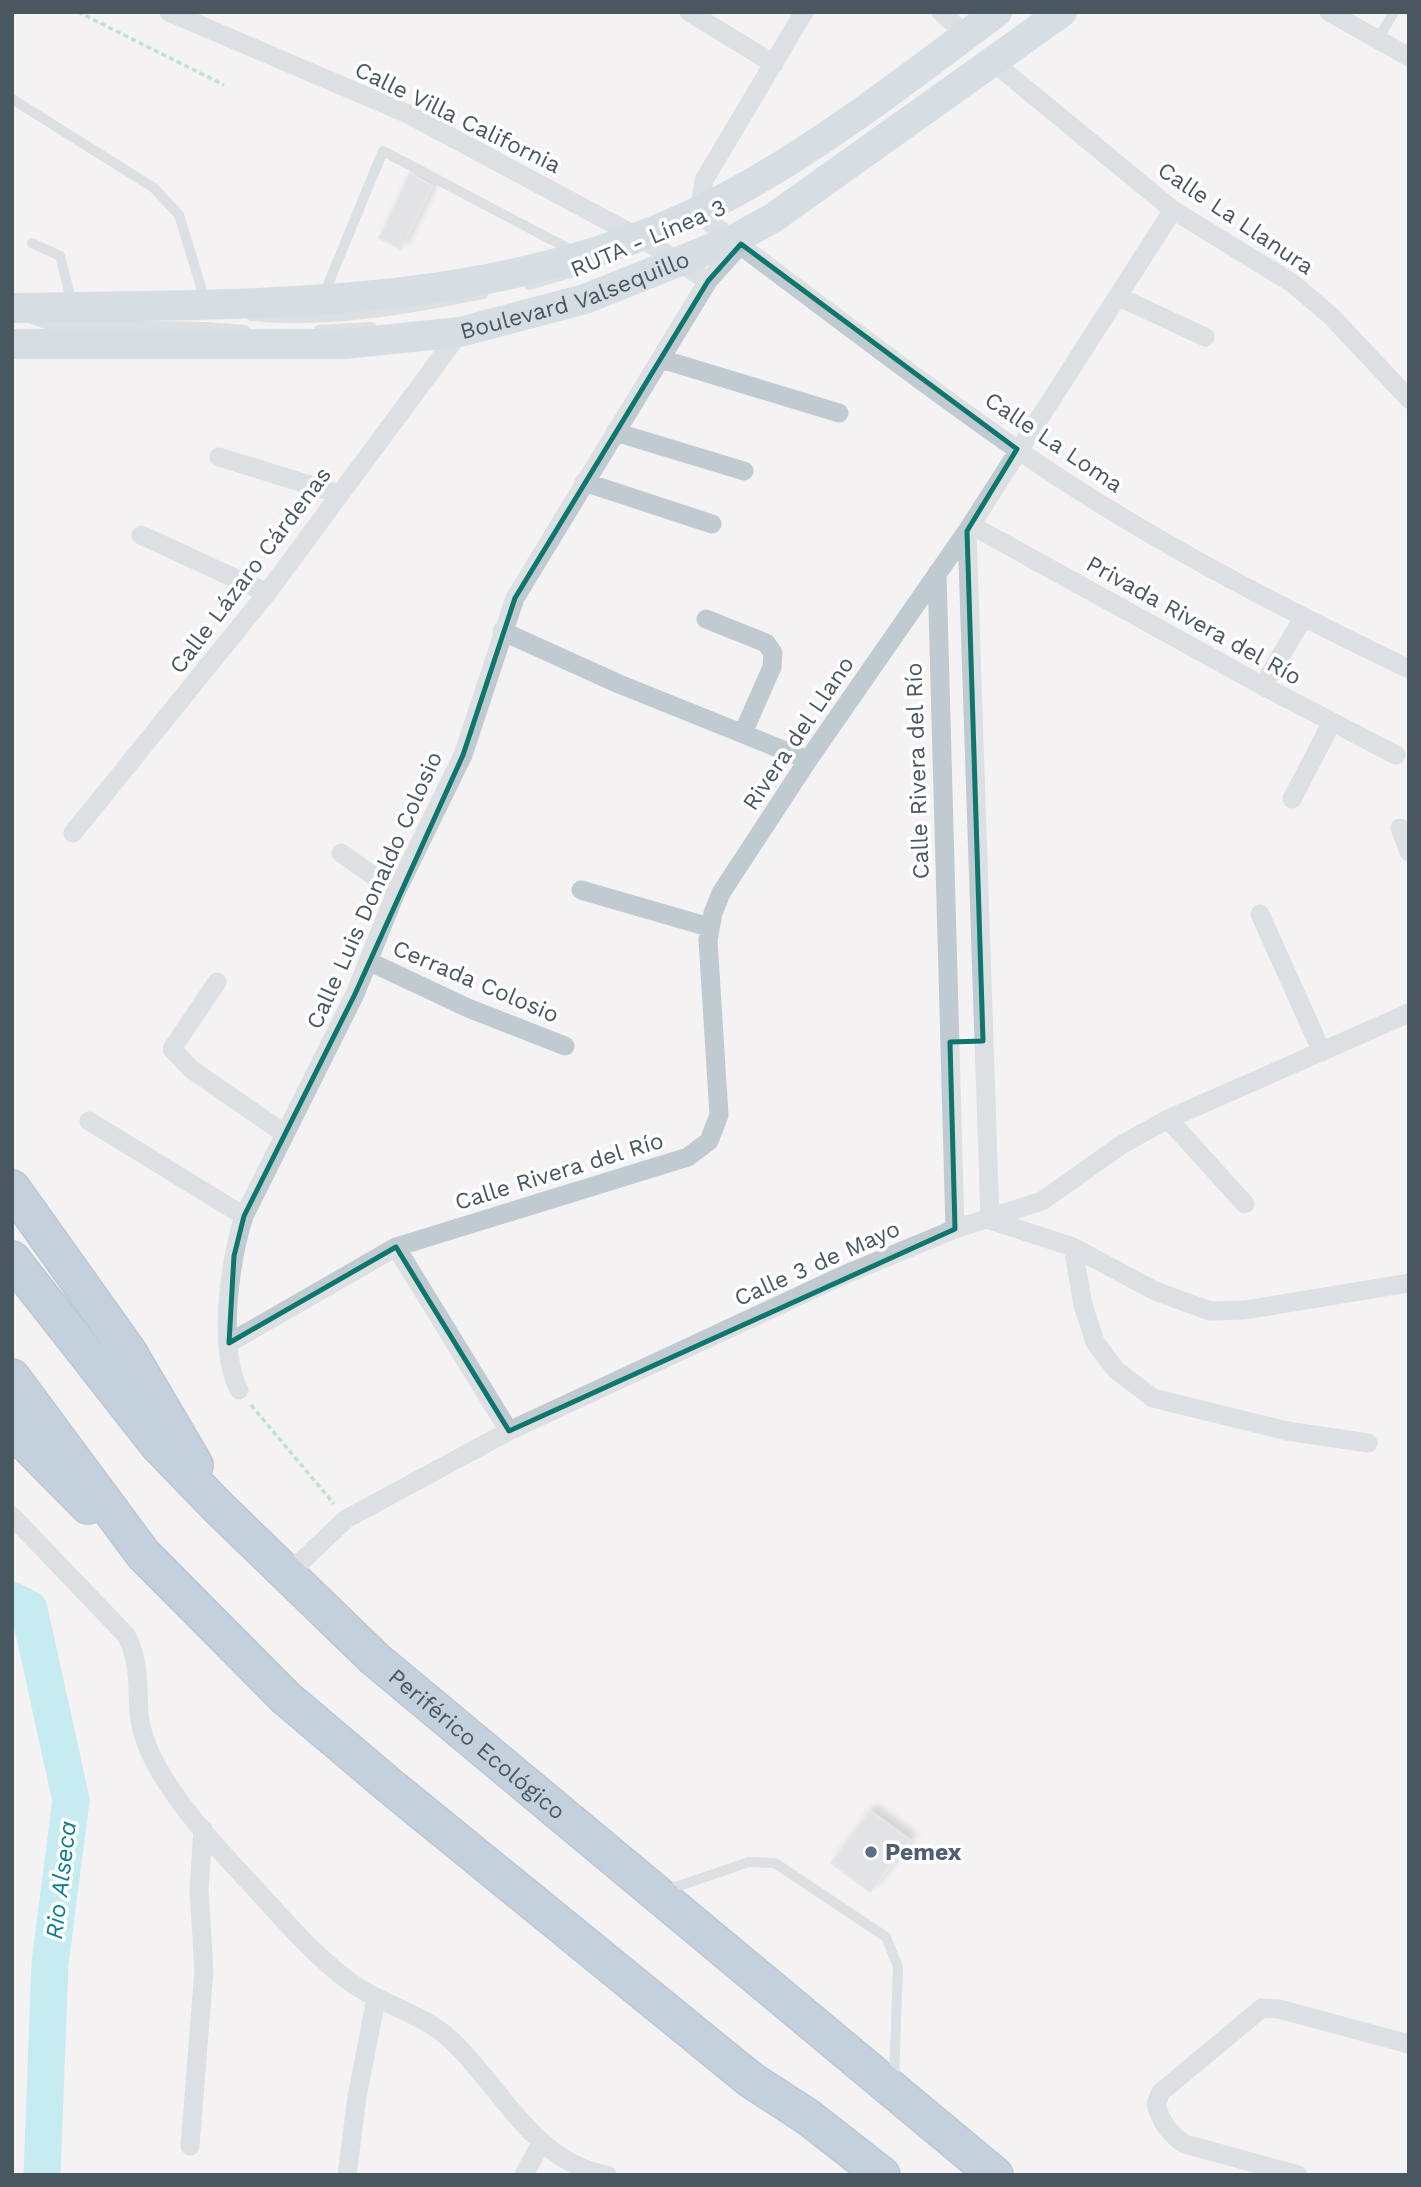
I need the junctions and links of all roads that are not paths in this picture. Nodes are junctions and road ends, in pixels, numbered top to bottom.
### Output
1 (169, 12) edge
2 (689, 12) edge
3 (804, 12) edge
4 (941, 12) edge
5 (1043, 12) edge
6 (1062, 12) edge
7 (1329, 12) edge
8 (1394, 12) edge
9 (1000, 16) edge
10 (966, 35) junction
11 (1378, 39) junction
12 (1409, 57) edge
13 (993, 62) junction
14 (774, 64) junction
15 (12, 99) edge
16 (812, 160) dead end
17 (778, 200) dead end
18 (1173, 210) junction
19 (718, 227) junction
20 (32, 243) dead end
21 (662, 248) junction
22 (583, 256) junction
23 (708, 281) junction
24 (522, 286) dead end
25 (496, 292) dead end
26 (1119, 298) junction
27 (322, 299) junction
28 (72, 307) junction
29 (12, 308) edge
30 (207, 316) junction
31 (471, 323) junction
32 (384, 326) dead end
33 (308, 330) dead end
34 (254, 331) dead end
35 (1205, 337) dead end
36 (12, 344) edge
37 (661, 359) junction
38 (1409, 399) edge
39 (839, 413) dead end
40 (615, 432) junction
41 (1017, 449) junction
42 (219, 457) dead end
43 (744, 471) dead end
44 (584, 482) junction
45 (339, 494) junction
46 (712, 524) dead end
47 (969, 528) junction
48 (141, 535) dead end
49 (937, 573) junction
50 (267, 593) junction
51 (1303, 618) junction
52 (706, 619) dead end
53 (502, 631) junction
54 (1409, 669) edge
55 (1263, 686) junction
56 (1332, 722) junction
57 (743, 733) junction
58 (1396, 755) dead end
59 (808, 760) junction
60 (1292, 799) dead end
61 (942, 806) junction
62 (975, 806) junction
63 (1400, 828) dead end
64 (73, 833) dead end
65 (1409, 852) edge
66 (341, 853) dead end
67 (581, 890) dead end
68 (396, 892) junction
69 (1260, 914) dead end
70 (709, 927) junction
71 (368, 961) junction
72 (217, 982) dead end
73 (1405, 1018) edge
74 (983, 1041) junction
75 (950, 1042) junction
76 (565, 1046) dead end
77 (1322, 1052) junction
78 (1168, 1119) junction
79 (89, 1121) dead end
80 (285, 1134) junction
81 (12, 1188) edge
82 (1245, 1204) dead end
83 (244, 1216) junction
84 (990, 1220) junction
85 (955, 1229) junction
86 (396, 1247) junction
87 (1073, 1247) junction
88 (12, 1259) edge
89 (1409, 1283) edge
90 (229, 1343) junction
91 (12, 1377) edge
92 (239, 1390) road end
93 (12, 1429) edge
94 (509, 1431) junction
95 (1368, 1443) dead end
96 (219, 1508) junction
97 (12, 1516) edge
98 (143, 1554) junction
99 (287, 1575) junction
100 (203, 1829) junction
101 (654, 1894) junction
102 (376, 1999) junction
103 (1409, 2045) edge
104 (894, 2088) junction
105 (541, 2143) junction
106 (190, 2146) dead end
107 (347, 2175) edge
108 (524, 2175) edge
109 (607, 2175) edge
110 (882, 2175) edge
111 (995, 2175) edge
112 (1298, 2175) edge

1 - 21 street, Calle Villa California
2 - 14 street
3 - 14 street
4 - 10 street
5 - 17 lane
6 - 13 main road, Boulevard Valsequillo
7 - 11 street
8 - 11 lane
9 - 10 main road, Boulevard Valsequillo
9 - 16 lane
10 - 19 main road, Boulevard Valsequillo
11 - 12 street
13 - 18 street, Calle La Llanura
13 - 19 main road, Boulevard Valsequillo
14 - 19 street
15 - 30 lane
18 - 26 street
18 - 38 street, Calle La Llanura
19 - 21 main road, Boulevard Valsequillo
19 - 21 main road, Boulevard Valsequillo
19 - 23 street, Calle Luis Donaldo Colosio
19 - 41 street, Calle La Loma
20 - 28 lane
21 - 22 main road, Boulevard Valsequillo
21 - 23 street
21 - 24 lane
21 - 31 lane, RUTA - Línea 3
21 - 31 main road, Boulevard Valsequillo
22 - 27 main road, Boulevard Valsequillo
22 - 27 lane
23 - 37 street, Calle Luis Donaldo Colosio
25 - 30 lane
26 - 35 street
26 - 41 street
27 - 30 main road, Boulevard Valsequillo
28 - 29 main road, Boulevard Valsequillo
28 - 30 main road, Boulevard Valsequillo
29 - 30 lane
30 - 34 lane
31 - 36 main road, Boulevard Valsequillo
31 - 45 street, Calle Lázaro Cárdenas
32 - 33 lane
37 - 39 street
37 - 40 street, Calle Luis Donaldo Colosio
40 - 43 street
40 - 44 street, Calle Luis Donaldo Colosio
41 - 47 street
41 - 51 street, Calle La Loma
42 - 45 street
44 - 46 street
44 - 53 street, Calle Luis Donaldo Colosio
45 - 50 street, Calle Lázaro Cárdenas
47 - 49 street
47 - 55 street, Privada Rivera del Río
47 - 62 street
48 - 50 street
49 - 59 street, Rivera del Llano
49 - 61 street, Calle Rivera del Río
50 - 64 street, Calle Lázaro Cárdenas
51 - 54 street, Calle La Loma
51 - 55 street
52 - 57 street
53 - 57 street
53 - 68 street, Calle Luis Donaldo Colosio
55 - 56 street, Privada Rivera del Río
56 - 58 street, Privada Rivera del Río
56 - 60 street
57 - 59 street
59 - 70 street, Rivera del Llano
61 - 62 street
61 - 75 street, Calle Rivera del Río
62 - 74 street
63 - 65 street
66 - 68 street
67 - 70 street
68 - 71 street, Calle Luis Donaldo Colosio
69 - 77 street
70 - 86 street, Calle Rivera del Río
71 - 76 street, Cerrada Colosio
71 - 80 street, Calle Luis Donaldo Colosio
72 - 80 street
73 - 77 street, Calle 3 de Mayo
74 - 75 street
74 - 84 street
75 - 85 street, Calle Rivera del Río
77 - 78 street, Calle 3 de Mayo
78 - 82 street
78 - 84 street, Calle 3 de Mayo
79 - 83 street
80 - 83 street, Calle Luis Donaldo Colosio
81 - 96 highway
83 - 90 street, Calle Luis Donaldo Colosio
84 - 85 street, Calle 3 de Mayo
84 - 87 street
85 - 94 street, Calle 3 de Mayo
86 - 90 street, Calle Rivera del Río
86 - 94 street
87 - 89 street
87 - 95 street
88 - 96 highway, Periférico Ecológico
90 - 92 street, Calle Luis Donaldo Colosio
91 - 98 highway
93 - 98 highway
94 - 99 street, Calle 3 de Mayo
96 - 99 highway, Periférico Ecológico
97 - 100 street
98 - 110 highway
99 - 101 highway, Periférico Ecológico
100 - 102 street
100 - 106 street
101 - 104 highway, Periférico Ecológico
101 - 104 lane
102 - 105 street
102 - 107 street
103 - 112 street
104 - 111 highway, Periférico Ecológico
105 - 108 street
105 - 109 street

